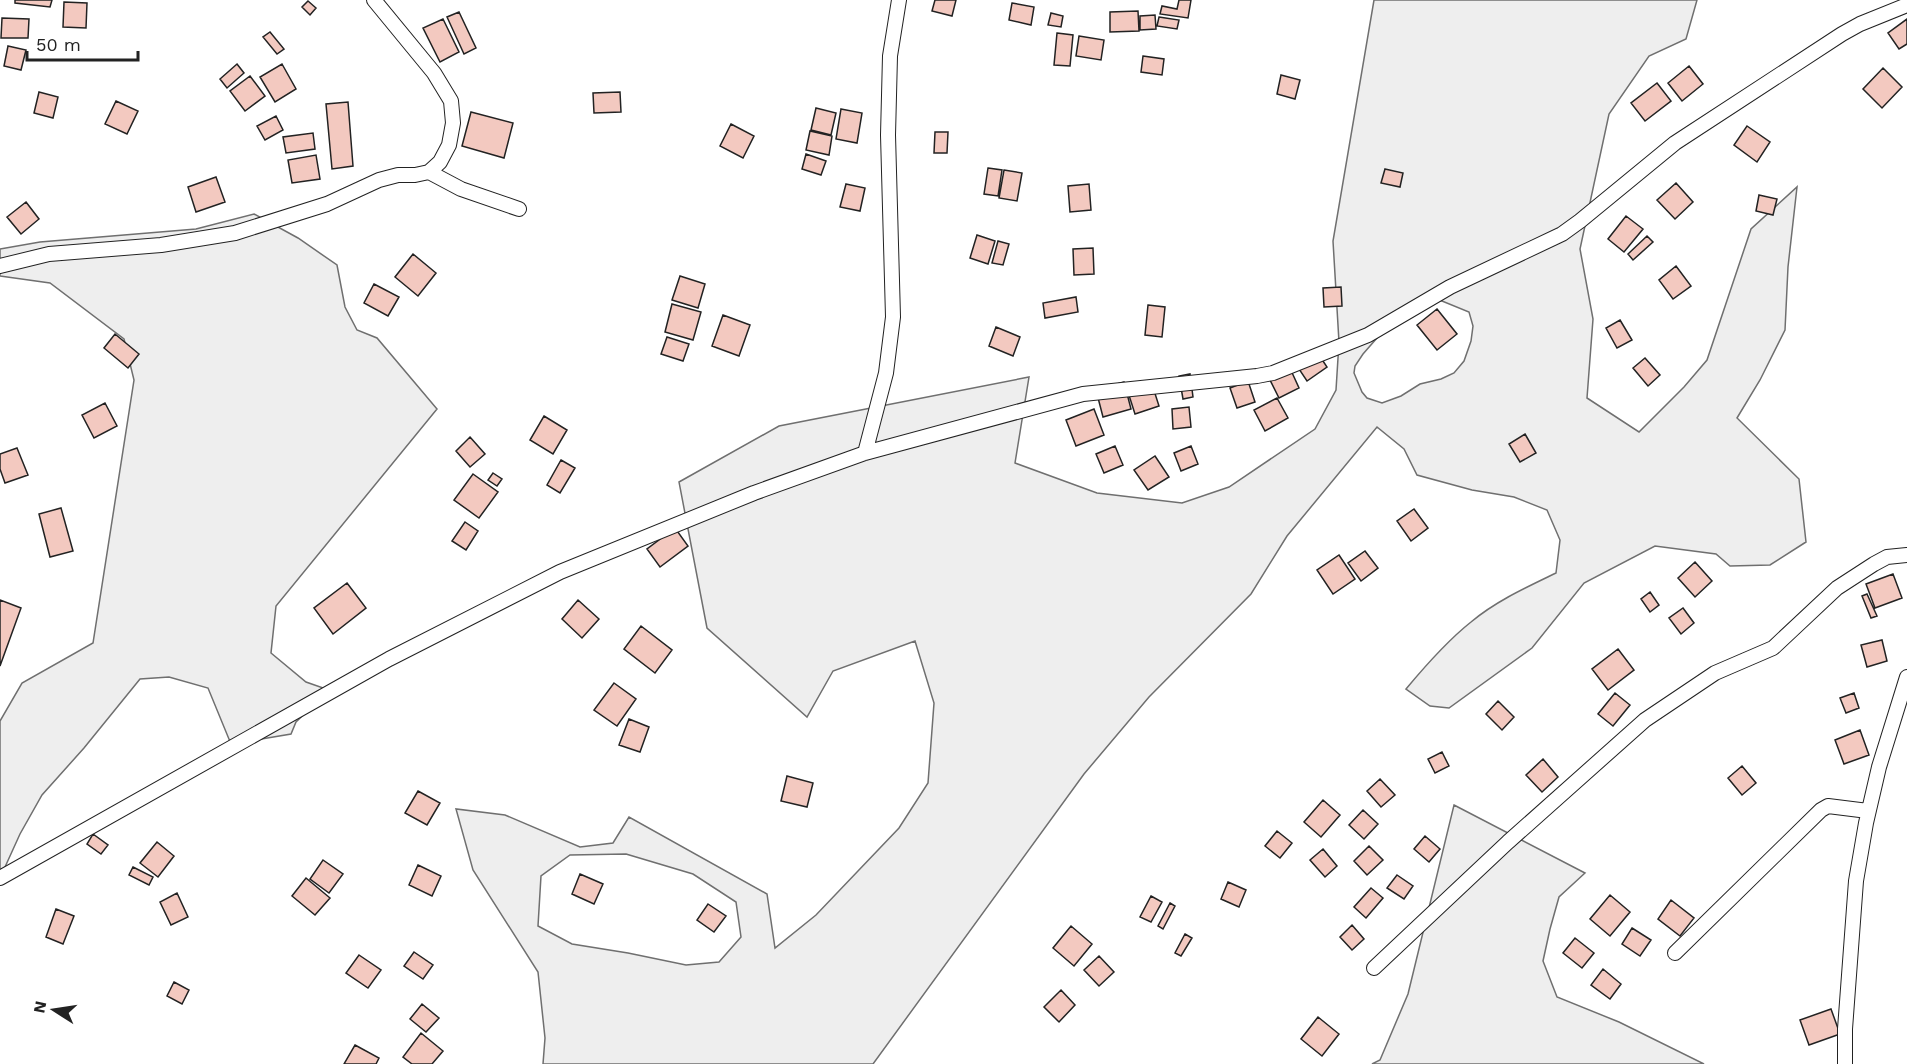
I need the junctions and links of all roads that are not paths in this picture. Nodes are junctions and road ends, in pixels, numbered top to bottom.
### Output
1 (375, 0) edge
2 (899, 0) edge
3 (1907, 5) edge
4 (429, 172) junction
5 (519, 209) dead end
6 (0, 266) edge
7 (865, 453) junction
8 (1907, 555) edge
9 (1907, 677) edge
10 (1868, 811) junction
11 (0, 878) edge
12 (1675, 953) dead end
13 (1374, 968) dead end
14 (1845, 1064) edge

1 - 4 street
2 - 7 street
3 - 7 street
4 - 5 street
4 - 6 street
7 - 11 street
8 - 13 street
9 - 10 street
10 - 12 street
10 - 14 street

